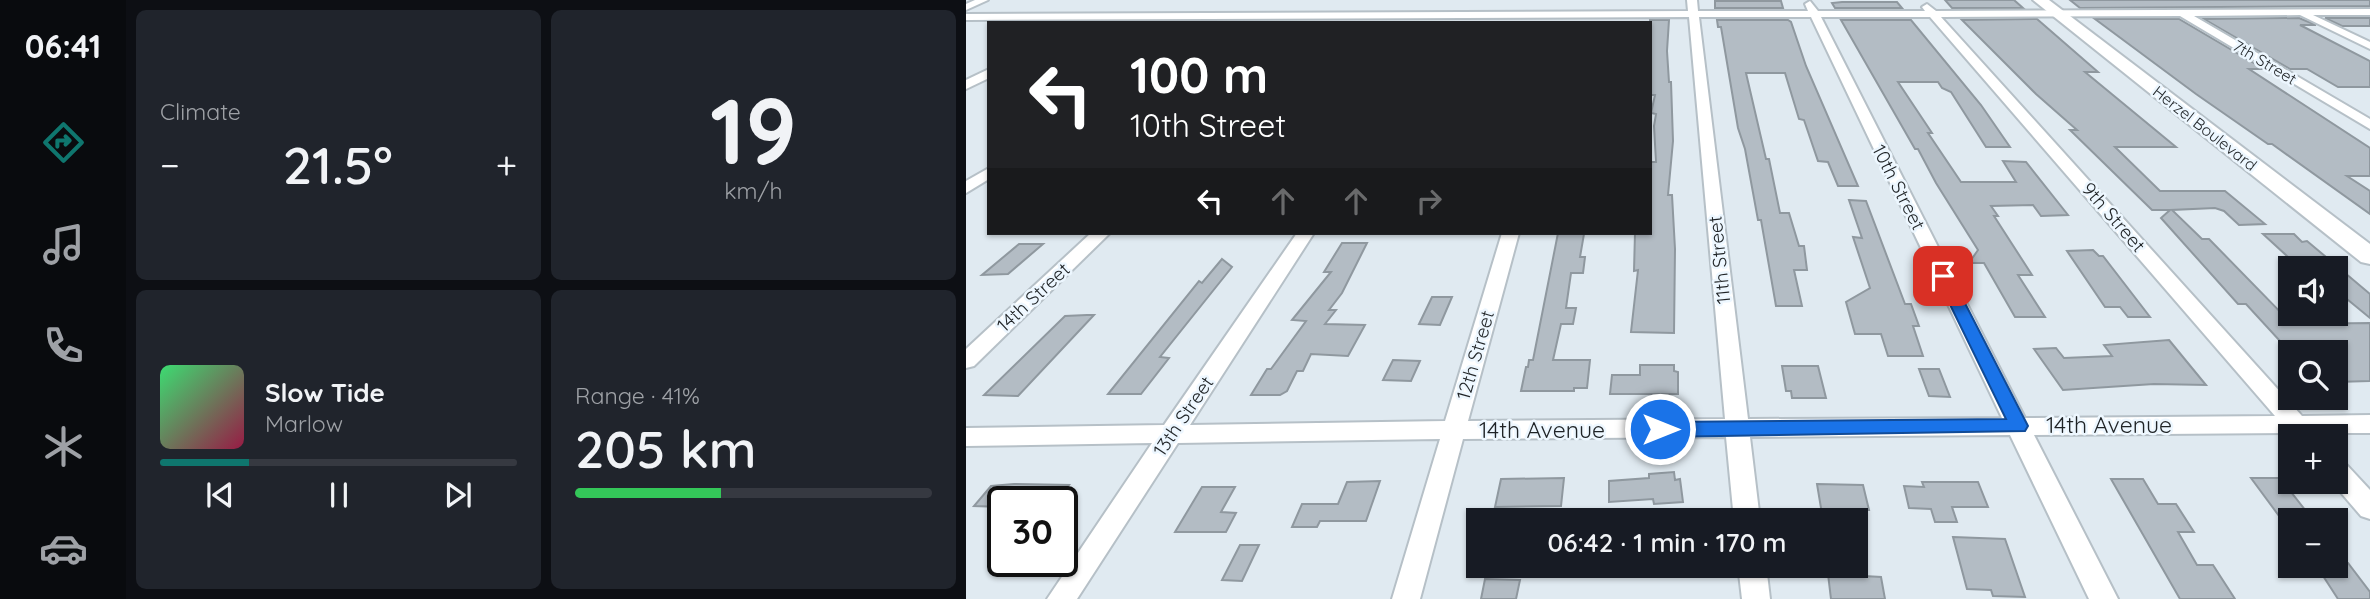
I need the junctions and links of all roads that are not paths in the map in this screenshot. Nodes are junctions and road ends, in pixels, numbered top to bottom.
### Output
1 (982, 0) edge
2 (1462, 0) edge
3 (1578, 0) edge
4 (2040, 0) edge
5 (2160, 0) edge
6 (2275, 0) edge
7 (1111, 5) dead end
8 (1232, 5) dead end
9 (1926, 6) edge
10 (966, 7) edge
11 (1692, 7) edge
12 (1812, 7) edge
13 (2300, 12) junction
14 (2370, 12) edge
15 (2056, 13) junction
16 (2182, 13) junction
17 (1216, 15) junction
18 (1331, 15) edge
19 (1091, 16) junction
20 (966, 17) edge
21 (1573, 18) edge
22 (1449, 19) edge
23 (1082, 21) edge
24 (1206, 21) edge
25 (2370, 46) edge
26 (987, 73) edge
27 (966, 85) edge
28 (2370, 125) edge
29 (987, 173) edge
30 (966, 188) edge
31 (1099, 235) edge
32 (1304, 235) edge
33 (1509, 235) edge
34 (2370, 256) edge
35 (966, 360) edge
36 (2297, 424) edge
37 (2370, 424) edge
38 (2019, 426) junction
39 (2348, 426) edge
40 (1737, 429) junction
41 (1453, 430) junction
42 (2278, 430) edge
43 (1170, 434) junction
44 (966, 437) edge
45 (2348, 483) edge
46 (1746, 508) edge
47 (2370, 508) edge
48 (1754, 578) edge
49 (1060, 599) edge
50 (1406, 599) edge
51 (1756, 599) edge
52 (2104, 599) edge

1 - 10 street
2 - 22 street
3 - 21 street
4 - 15 street, Herzel Boulevard
5 - 16 street, 7th Street
6 - 13 street
7 - 19 street
8 - 17 street
9 - 12 street
9 - 15 street
9 - 36 street, 9th Street
11 - 12 street
11 - 21 street
11 - 40 street, 11th Street
12 - 38 street, 10th Street
13 - 14 street
13 - 16 street
13 - 25 street
15 - 16 street
15 - 34 street, Herzel Boulevard
16 - 28 street, 7th Street
17 - 18 street
17 - 19 street
17 - 24 street
18 - 22 street
19 - 20 street
19 - 23 street
21 - 22 street
26 - 27 street
29 - 30 street
31 - 35 street, 14th Street
32 - 43 street, 13th Street
33 - 41 street, 12th Street
37 - 39 street, 14th Avenue
38 - 40 street, 14th Avenue
38 - 42 street, 14th Avenue
38 - 52 street, 10th Street
40 - 41 street, 14th Avenue
40 - 46 street, 11th Street
41 - 43 street, 14th Avenue
41 - 50 street, 12th Street
43 - 44 street, 14th Avenue
43 - 49 street, 13th Street
45 - 47 street
48 - 51 street

